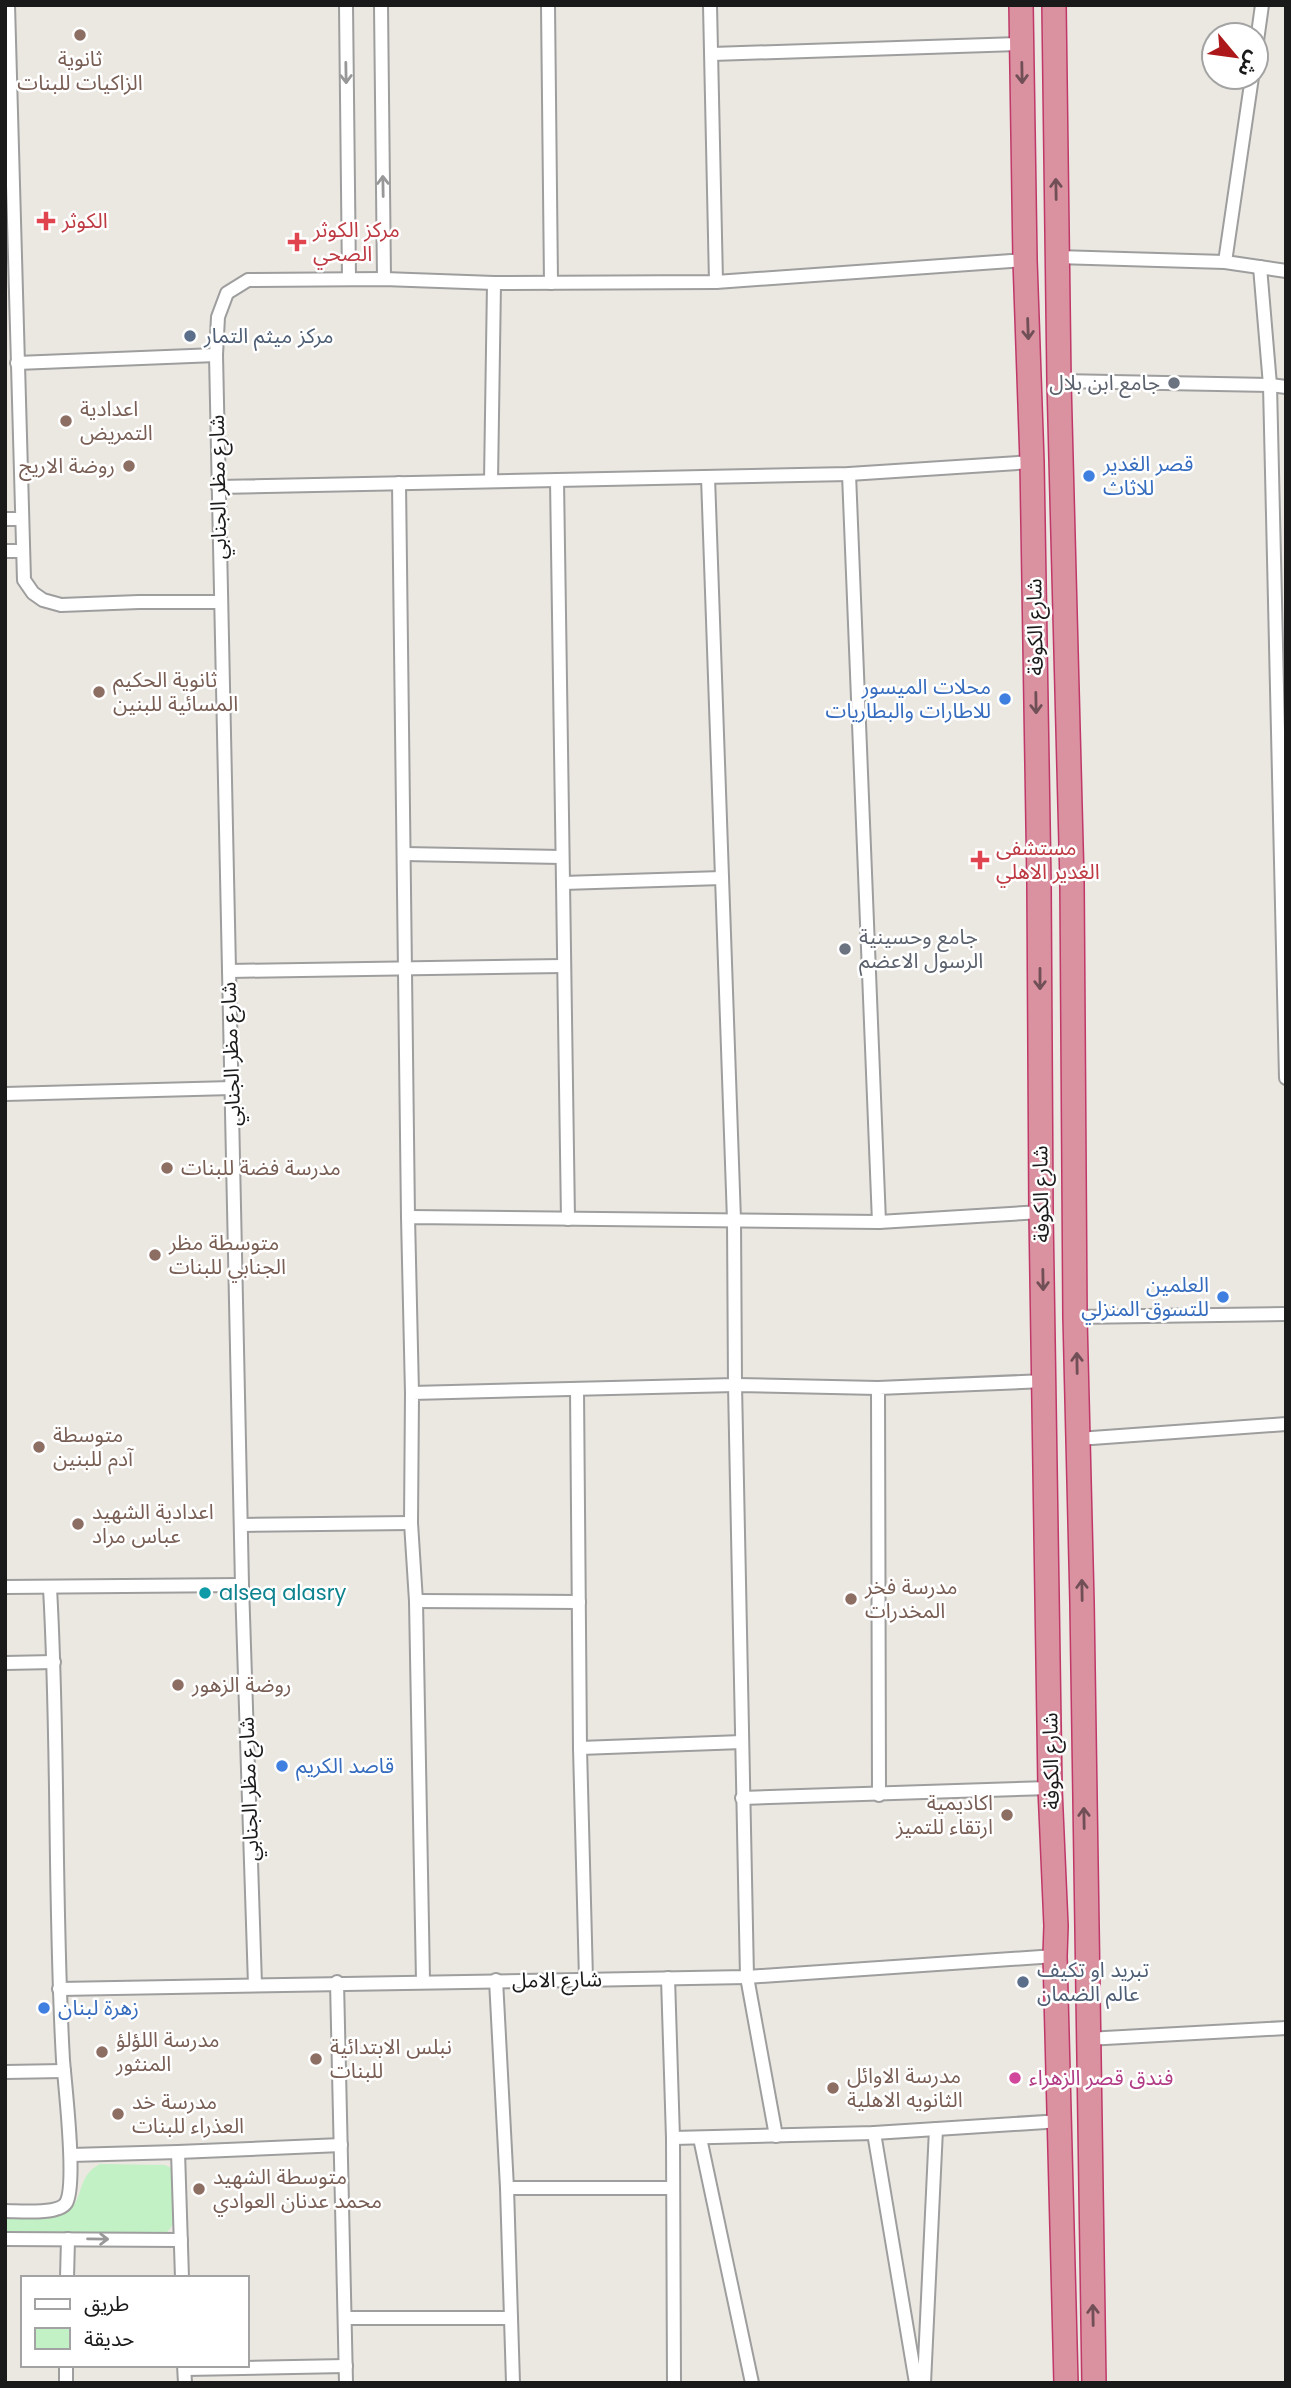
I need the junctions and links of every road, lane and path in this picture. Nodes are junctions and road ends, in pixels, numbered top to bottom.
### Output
1 (8, 5) edge
2 (346, 5) edge
3 (381, 5) edge
4 (548, 5) edge
5 (710, 5) edge
6 (1021, 5) edge
7 (1054, 5) edge
8 (1021, 44) junction
9 (712, 54) junction
10 (1250, 91) edge
11 (8, 139) edge
12 (1057, 257) junction
13 (1026, 260) junction
14 (1225, 262) junction
15 (1260, 267) junction
16 (1286, 271) edge
17 (349, 279) junction
18 (384, 279) junction
19 (494, 282) junction
20 (716, 282) junction
21 (551, 283) junction
22 (216, 355) junction
23 (17, 363) junction
24 (1059, 381) junction
25 (1270, 385) junction
26 (1286, 387) edge
27 (1032, 461) junction
28 (849, 474) junction
29 (1272, 474) junction
30 (1286, 475) edge
31 (708, 477) junction
32 (557, 480) junction
33 (491, 481) junction
34 (399, 483) junction
35 (218, 487) junction
36 (5, 519) edge
37 (21, 519) junction
38 (5, 551) edge
39 (22, 551) junction
40 (1280, 566) edge
41 (220, 602) junction
42 (1282, 726) edge
43 (1038, 811) junction
44 (404, 854) junction
45 (562, 857) junction
46 (1071, 860) junction
47 (722, 878) junction
48 (563, 883) junction
49 (1039, 938) junction
50 (564, 966) junction
51 (405, 969) junction
52 (229, 971) junction
53 (1073, 976) junction
54 (1285, 994) edge
55 (1286, 1078) edge
56 (232, 1088) junction
57 (5, 1094) edge
58 (1041, 1212) junction
59 (408, 1217) junction
60 (568, 1219) junction
61 (734, 1220) junction
62 (879, 1222) junction
63 (1286, 1314) edge
64 (1075, 1317) junction
65 (1045, 1381) junction
66 (735, 1385) junction
67 (878, 1388) junction
68 (578, 1390) junction
69 (412, 1392) junction
70 (1286, 1424) edge
71 (1078, 1439) junction
72 (411, 1523) junction
73 (242, 1525) junction
74 (242, 1585) junction
75 (5, 1587) edge
76 (50, 1588) junction
77 (416, 1601) junction
78 (579, 1602) junction
79 (54, 1662) junction
80 (5, 1663) edge
81 (741, 1742) junction
82 (580, 1748) junction
83 (1050, 1788) junction
84 (878, 1795) junction
85 (742, 1798) junction
86 (1085, 1857) junction
87 (1054, 1862) junction
88 (1056, 1926) junction
89 (1087, 1926) junction
90 (1055, 1956) junction
91 (747, 1977) junction
92 (668, 1978) junction
93 (586, 1979) junction
94 (496, 1980) junction
95 (423, 1981) junction
96 (337, 1982) junction
97 (255, 1985) junction
98 (59, 1989) junction
99 (1286, 2028) edge
100 (1087, 2039) junction
101 (64, 2071) junction
102 (5, 2072) edge
103 (1061, 2121) junction
104 (936, 2129) junction
105 (874, 2133) junction
106 (776, 2136) junction
107 (673, 2138) junction
108 (700, 2138) junction
109 (341, 2146) junction
110 (178, 2152) junction
111 (71, 2155) junction
112 (507, 2188) junction
113 (672, 2188) junction
114 (5, 2211) edge
115 (5, 2239) edge
116 (68, 2239) junction
117 (181, 2240) junction
118 (67, 2276) edge
119 (182, 2276) edge
120 (345, 2318) junction
121 (511, 2318) junction
122 (346, 2366) junction
123 (185, 2372) edge
124 (346, 2383) edge
125 (513, 2383) edge
126 (674, 2383) edge
127 (751, 2383) edge
128 (916, 2383) edge
129 (924, 2383) edge
130 (1066, 2383) edge
131 (1094, 2383) edge

1 - 11 street
2 -> 17 street
18 -> 3 street
4 - 21 street
5 - 9 street
6 - 8 highway, شارع الكوفة
12 -> 7 highway, شارع الكوفة
8 - 9 street
8 -> 13 highway, شارع الكوفة
9 - 20 street
10 - 14 street
11 - 23 street
12 - 14 street
12 - 24 highway, شارع الكوفة
13 - 20 street
13 -> 27 highway, شارع الكوفة
14 - 15 street
15 - 16 street
15 - 25 street
17 - 18 street
17 - 22 street, شارع مظر الجنابي
18 - 19 street
19 - 21 street
19 - 33 street
20 - 21 street
22 - 23 street
22 - 35 street, شارع مظر الجنابي
23 - 37 street
24 - 25 street
24 - 46 highway, شارع الكوفة
25 - 26 street
25 - 29 street
27 - 28 street
27 -> 43 highway, شارع الكوفة
28 - 31 street
28 - 62 street
29 - 30 street
29 - 40 street
31 - 32 street
31 - 47 street
32 - 33 street
32 - 45 street
33 - 34 street
34 - 35 street
34 - 44 street
35 - 41 street, شارع مظر الجنابي
36 - 37 street
37 - 39 street
38 - 39 street
39 - 41 street
40 - 42 street
41 - 52 street, شارع مظر الجنابي
42 - 54 street
43 - 46 highway
43 - 49 highway, شارع الكوفة
44 - 45 street
44 - 51 street
45 - 48 street
46 - 53 highway, شارع الكوفة
47 - 48 street
47 - 61 street
48 - 50 street
49 - 53 highway
49 -> 58 highway, شارع الكوفة
50 - 51 street
50 - 60 street
51 - 52 street
51 - 59 street
52 - 56 street, شارع مظر الجنابي
53 - 64 highway, شارع الكوفة
54 - 55 street
56 - 57 street
56 - 73 street, شارع مظر الجنابي
58 - 62 street
58 -> 65 highway, شارع الكوفة
59 - 60 street
59 - 69 street
60 - 61 street
61 - 62 street
61 - 66 street
63 - 64 street
71 -> 64 highway, شارع الكوفة
65 - 67 street
65 - 83 highway, شارع الكوفة
66 - 67 street
66 - 68 street
66 - 81 street
67 - 84 street
68 - 69 street
68 - 78 street
69 - 72 street
70 - 71 street
86 -> 71 highway, شارع الكوفة
72 - 73 street
72 - 77 street
73 - 74 street, شارع مظر الجنابي
74 - 76 street
74 - 97 street, شارع مظر الجنابي
75 - 76 street
76 - 79 street
77 - 78 street
77 - 95 street
78 - 82 street
79 - 80 street
79 - 98 street
81 - 82 street
81 - 85 street
82 - 93 street
83 - 84 street
83 - 87 highway, شارع الكوفة
84 - 85 street
85 - 91 street
86 - 87 highway
86 - 89 highway, شارع الكوفة
87 - 88 highway, شارع الكوفة
88 - 89 highway
88 - 90 highway, شارع الكوفة
89 - 100 highway, شارع الكوفة
90 - 91 street, شارع الامل
90 - 103 highway, شارع الكوفة
91 - 92 street, شارع الامل
91 - 106 street
92 - 93 street, شارع الامل
92 - 107 street
93 - 94 street, شارع الامل
94 - 95 street, شارع الامل
94 - 112 street
95 - 96 street, شارع الامل
96 - 97 street, شارع الامل
96 - 109 street
97 - 98 street, شارع الامل
98 - 101 street
99 - 100 street
131 -> 100 highway, شارع الكوفة
101 - 102 street
101 - 111 street
103 - 104 street
103 - 130 highway, شارع الكوفة
104 - 105 street
104 - 129 street
105 - 106 street
105 - 128 street
106 - 108 street
107 - 108 street
107 - 113 street
108 - 127 street
109 - 110 street
109 - 120 street
110 - 111 street
110 - 117 street
111 - 114 street
112 - 113 street
112 - 121 street
113 - 126 street
115 - 116 street
116 -> 117 street
116 - 118 street
117 - 119 street
120 - 121 street
120 - 122 street
121 - 125 street
122 - 123 street
122 - 124 street

